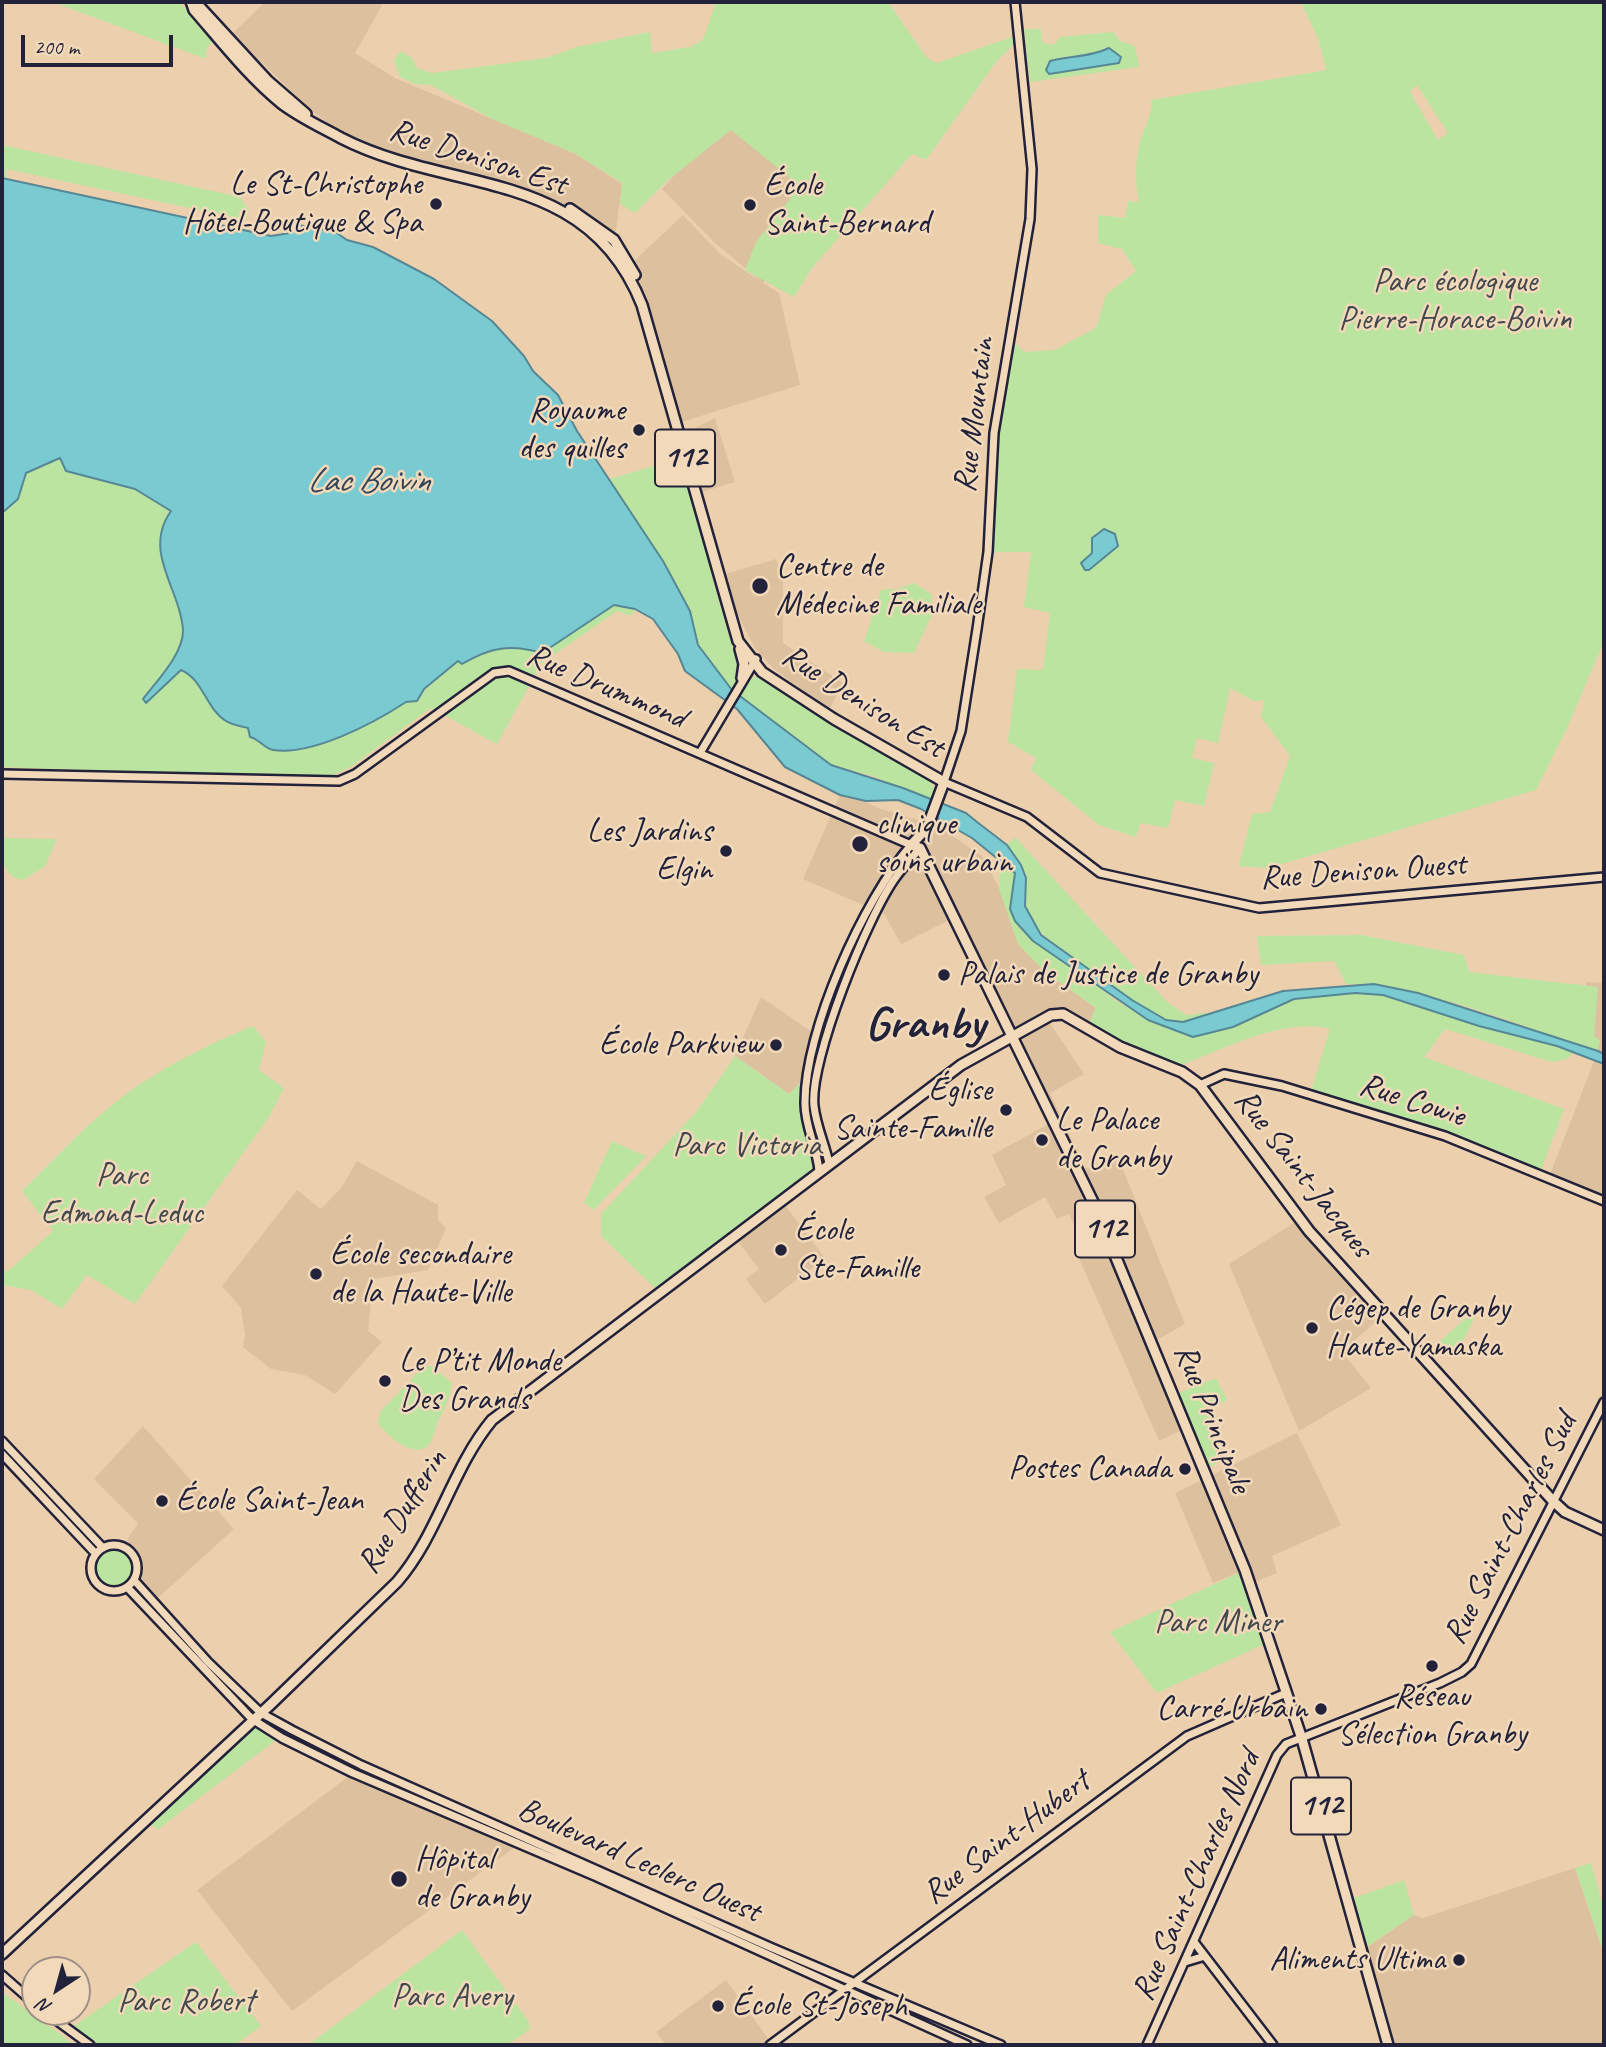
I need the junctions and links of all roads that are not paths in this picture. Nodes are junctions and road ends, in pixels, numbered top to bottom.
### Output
1 (1015, 2) edge
2 (191, 3) edge
3 (729, 615) junction
4 (738, 641) junction
5 (754, 660) junction
6 (762, 673) junction
7 (741, 680) junction
8 (785, 687) junction
9 (700, 753) junction
10 (2, 774) edge
11 (942, 787) junction
12 (916, 847) junction
13 (1604, 877) edge
14 (1012, 1035) junction
15 (1200, 1085) junction
16 (830, 1163) junction
17 (819, 1171) junction
18 (1604, 1201) edge
19 (1604, 1402) edge
20 (2, 1441) edge
21 (2, 1454) edge
22 (1553, 1501) junction
23 (1604, 1530) edge
24 (103, 1548) junction
25 (96, 1554) junction
26 (134, 1580) junction
27 (127, 1587) junction
28 (1286, 1693) junction
29 (261, 1713) junction
30 (252, 1720) junction
31 (1302, 1739) junction
32 (1194, 1942) junction
33 (2, 1954) edge
34 (1205, 1956) junction
35 (1185, 1962) junction
36 (2, 1975) edge
37 (856, 1982) junction
38 (844, 1990) junction
39 (21, 1992) edge
40 (64, 2026) edge
41 (90, 2045) edge
42 (770, 2045) edge
43 (967, 2045) edge
44 (1001, 2045) edge
45 (1147, 2045) edge
46 (1273, 2045) edge
47 (1388, 2045) edge

1 - 11 street, Rue Mountain
2 - 3 main road, Rue Denison Est / 112
3 - 4 main road, Rue Denison Est / 112
3 - 5 main road
4 - 5 main road, Rue Denison Est / 112
4 - 7 main road
5 - 6 main road, Rue Denison Est / 112
5 - 7 street
5 - 8 main road
6 - 7 main road
6 - 8 main road, Rue Denison Est / 112
7 - 9 street
8 - 11 main road, Rue Denison Est / 112
9 - 10 street, Rue Drummond
9 - 12 street, Rue Drummond
11 - 12 main road, Rue Mountain
11 - 13 street, Rue Denison Ouest
12 - 14 main road, Rue Principale / 112
12 - 16 street
12 - 17 street
14 - 15 main road, Rue Saint-Jacques
14 - 16 main road, Rue Dufferin
14 - 28 main road, Rue Principale / 112
15 - 18 street, Rue Cowie
15 - 22 main road, Rue Saint-Jacques
16 - 17 main road, Rue Dufferin
17 - 29 main road, Rue Dufferin
19 - 22 street, Rue Saint-Charles Sud
20 - 24 street
21 - 25 street
22 - 23 main road, Rue Saint-Jacques
22 - 31 street, Rue Saint-Charles Sud
24 - 25 street
24 - 26 street
25 - 27 street
26 - 27 street
26 - 29 street, Boulevard Leclerc Ouest
27 - 30 street, Boulevard Leclerc Ouest
28 - 31 main road, Rue Principale / 112
28 - 37 street, Rue Saint-Hubert
29 - 30 main road, Rue Dufferin
29 - 37 street, Boulevard Leclerc Ouest
30 - 33 main road, Rue Dufferin
30 - 38 street, Boulevard Leclerc Ouest
31 - 32 street, Rue Saint-Charles Nord
31 - 47 main road, Rue Principale / 112
32 - 34 street
32 - 35 street, Rue Saint-Charles Nord
34 - 35 street
34 - 46 street
35 - 45 street, Rue Saint-Charles Nord
36 - 39 street
37 - 38 street, Rue Saint-Hubert
37 - 44 street, Boulevard Leclerc Ouest
38 - 42 street, Rue Saint-Hubert
38 - 43 street, Boulevard Leclerc Ouest
40 - 41 street

